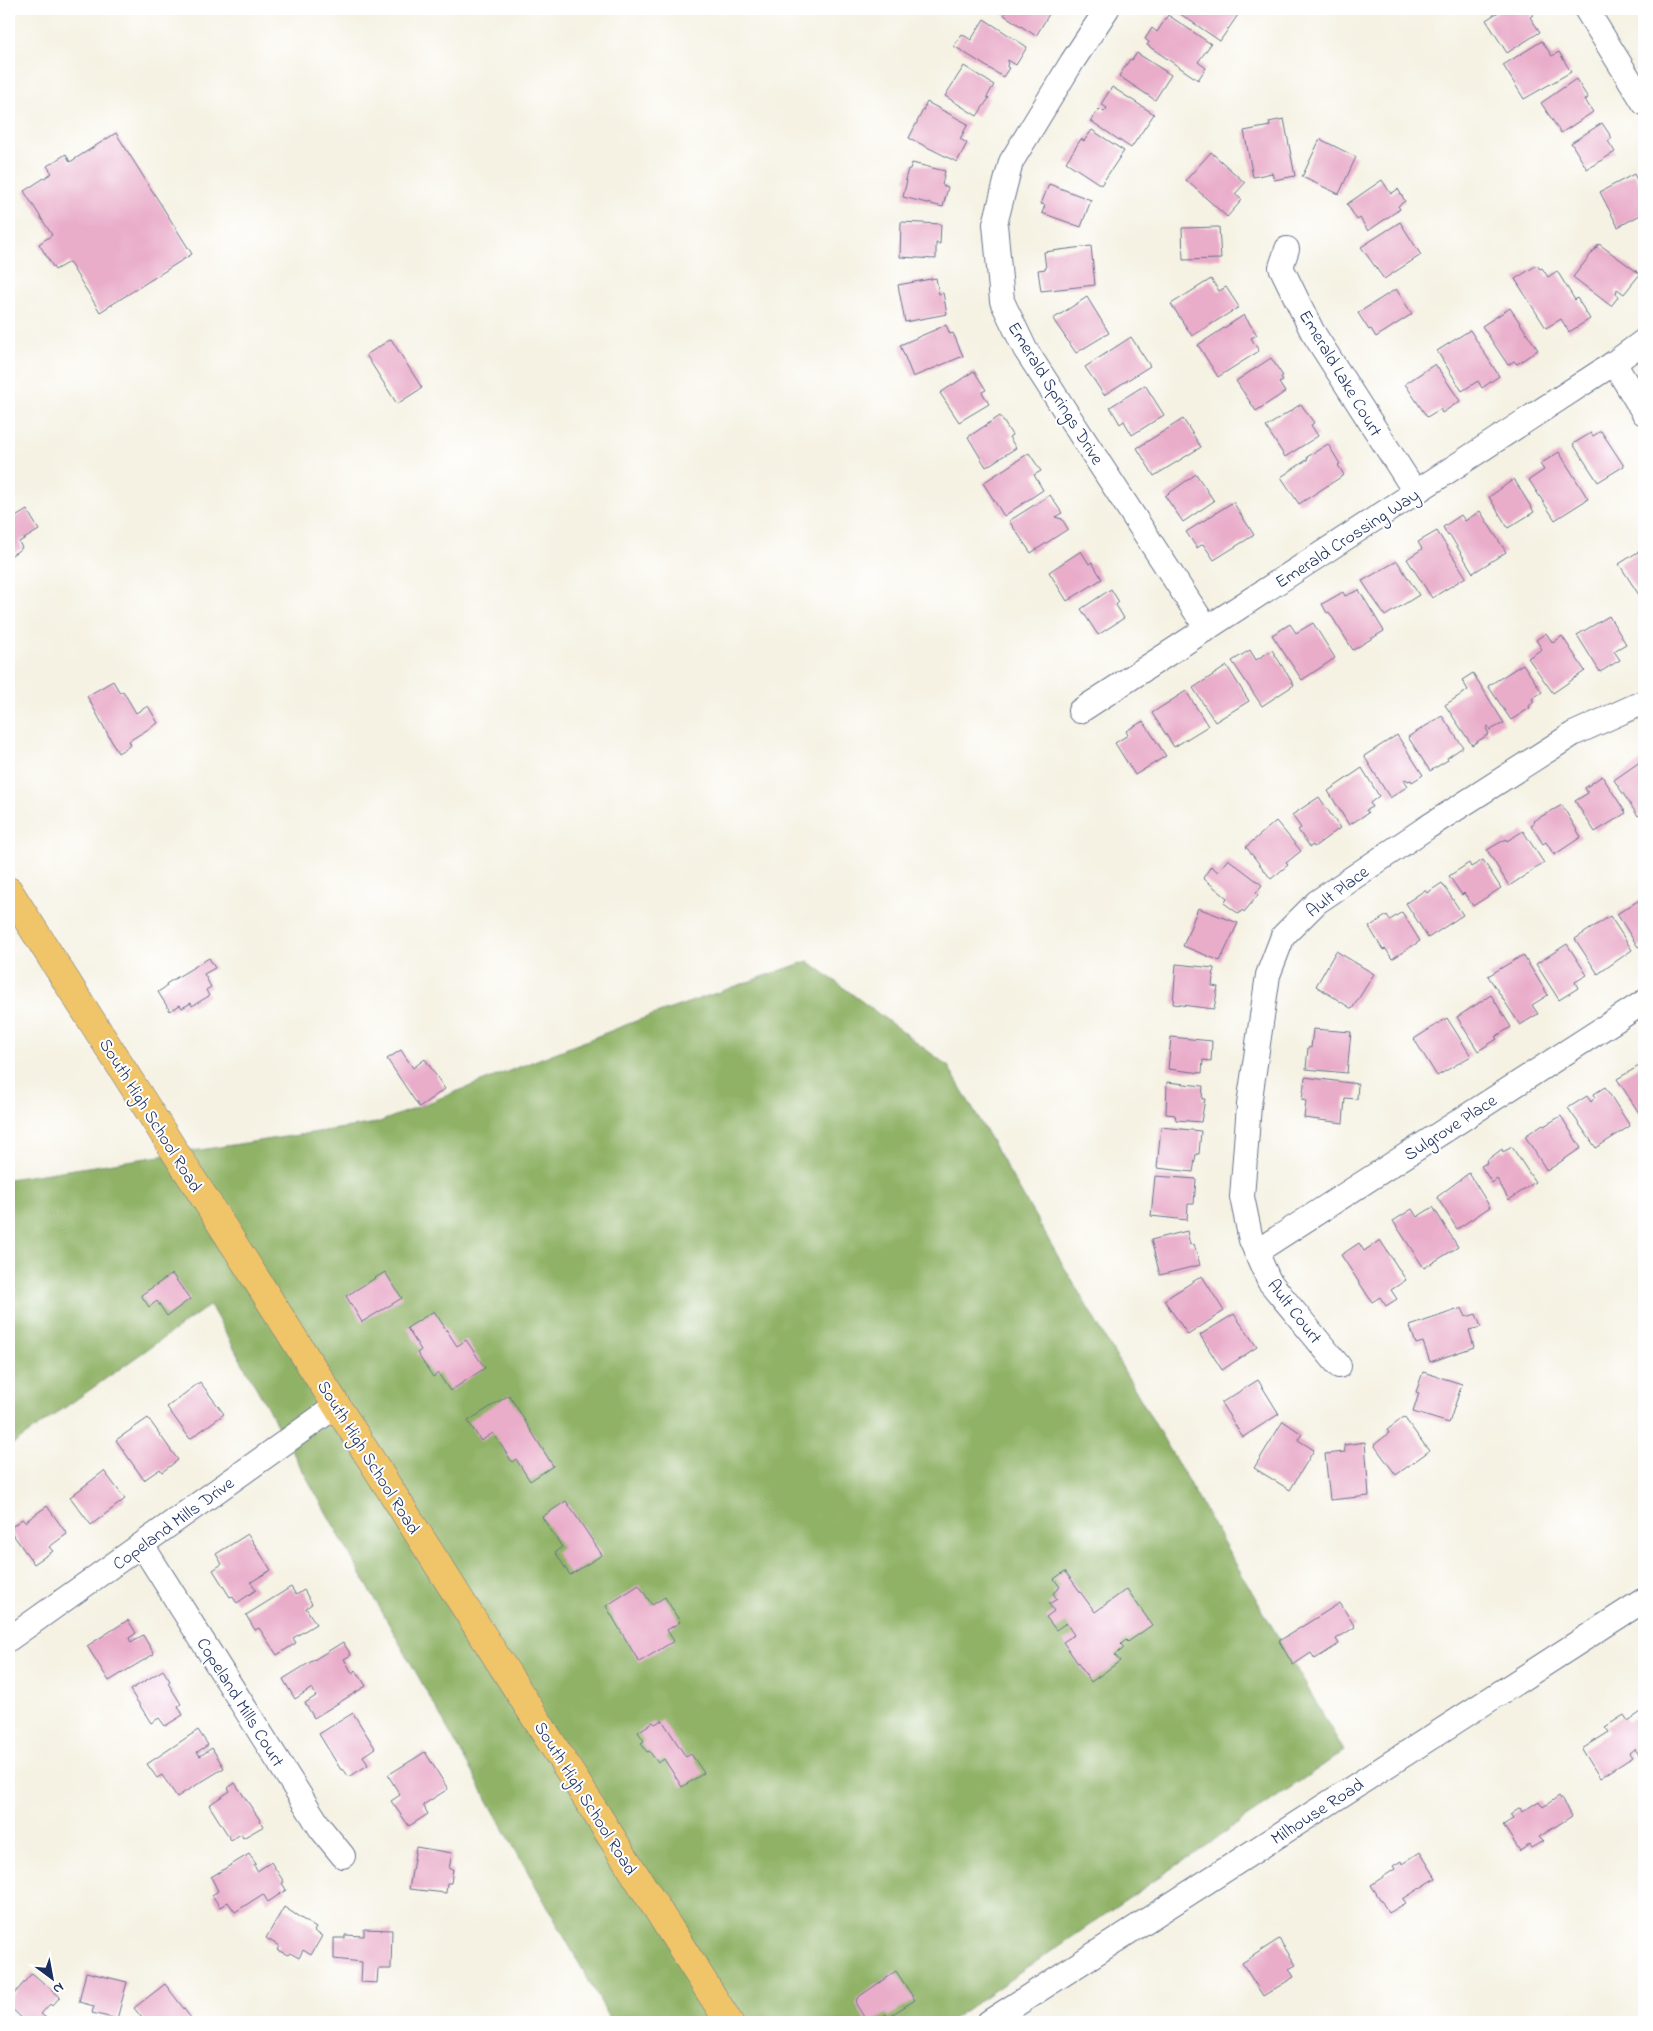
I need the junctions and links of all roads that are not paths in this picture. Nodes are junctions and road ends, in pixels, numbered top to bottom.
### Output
1 (1107, 9) edge
2 (1586, 9) edge
3 (1644, 103) edge
4 (1287, 249) dead end
5 (1644, 341) edge
6 (1614, 363) junction
7 (1644, 413) edge
8 (1416, 493) junction
9 (1207, 629) junction
10 (1644, 702) edge
11 (1080, 711) dead end
12 (9, 891) edge
13 (1644, 1002) edge
14 (1256, 1252) junction
15 (1340, 1366) dead end
16 (336, 1406) junction
17 (142, 1545) junction
18 (1644, 1600) edge
19 (9, 1639) edge
20 (344, 1856) dead end
21 (729, 2022) edge
22 (989, 2022) edge

1 - 9 street, Emerald Springs Drive
2 - 3 street
4 - 8 street, Emerald Lake Court
5 - 6 street, Emerald Crossing Way
6 - 7 street
6 - 8 street, Emerald Crossing Way
8 - 9 street, Emerald Crossing Way
9 - 11 street, Emerald Crossing Way
10 - 14 street, Ault Place
12 - 16 main road, South High School Road
13 - 14 street, Sulgrove Place
14 - 15 street, Ault Court
16 - 17 street, Copeland Mills Drive
16 - 21 main road, South High School Road
17 - 19 street, Copeland Mills Drive
17 - 20 street, Copeland Mills Court
18 - 22 street, Milhouse Road

